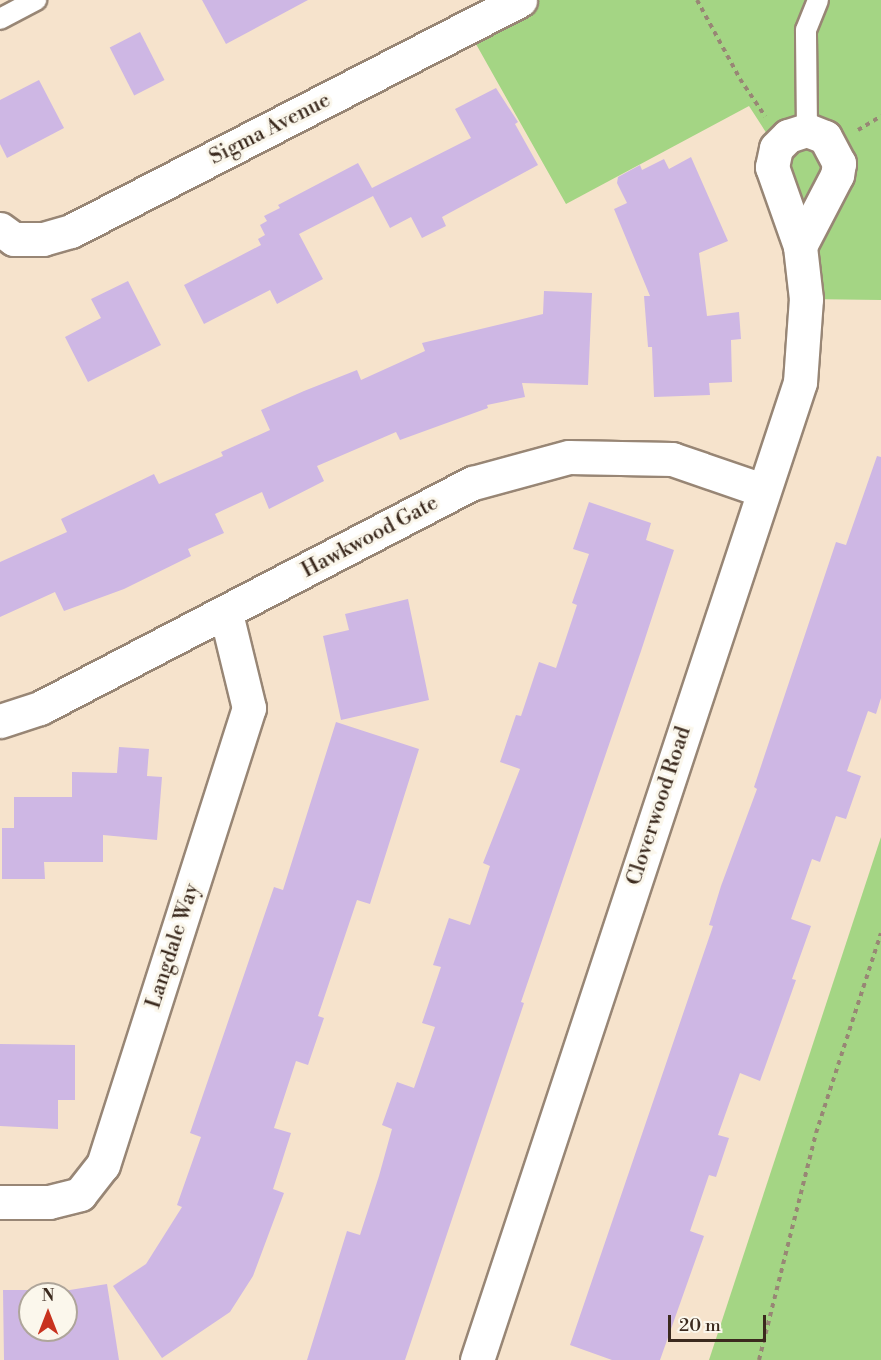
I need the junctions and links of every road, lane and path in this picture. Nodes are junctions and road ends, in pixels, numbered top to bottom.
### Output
1 (36, 0) edge
2 (520, 0) edge
3 (697, 0) edge
4 (818, 0) edge
5 (0, 19) edge
6 (797, 133) junction
7 (7, 234) edge
8 (801, 246) junction
9 (762, 490) junction
10 (226, 614) junction
11 (0, 721) edge
12 (881, 933) edge
13 (0, 1202) edge
14 (759, 1359) edge
15 (477, 1360) edge
16 (767, 1360) edge

1 - 5 lane
2 - 7 street, Sigma Avenue
3 - 6 path
4 - 6 lane
6 - 8 street, Cloverwood Road
6 - 8 street
8 - 9 street, Cloverwood Road
9 - 10 street, Hawkwood Gate
9 - 15 street, Cloverwood Road
10 - 11 street, Hawkwood Gate
10 - 13 street, Langdale Way
12 - 14 path
14 - 16 path

